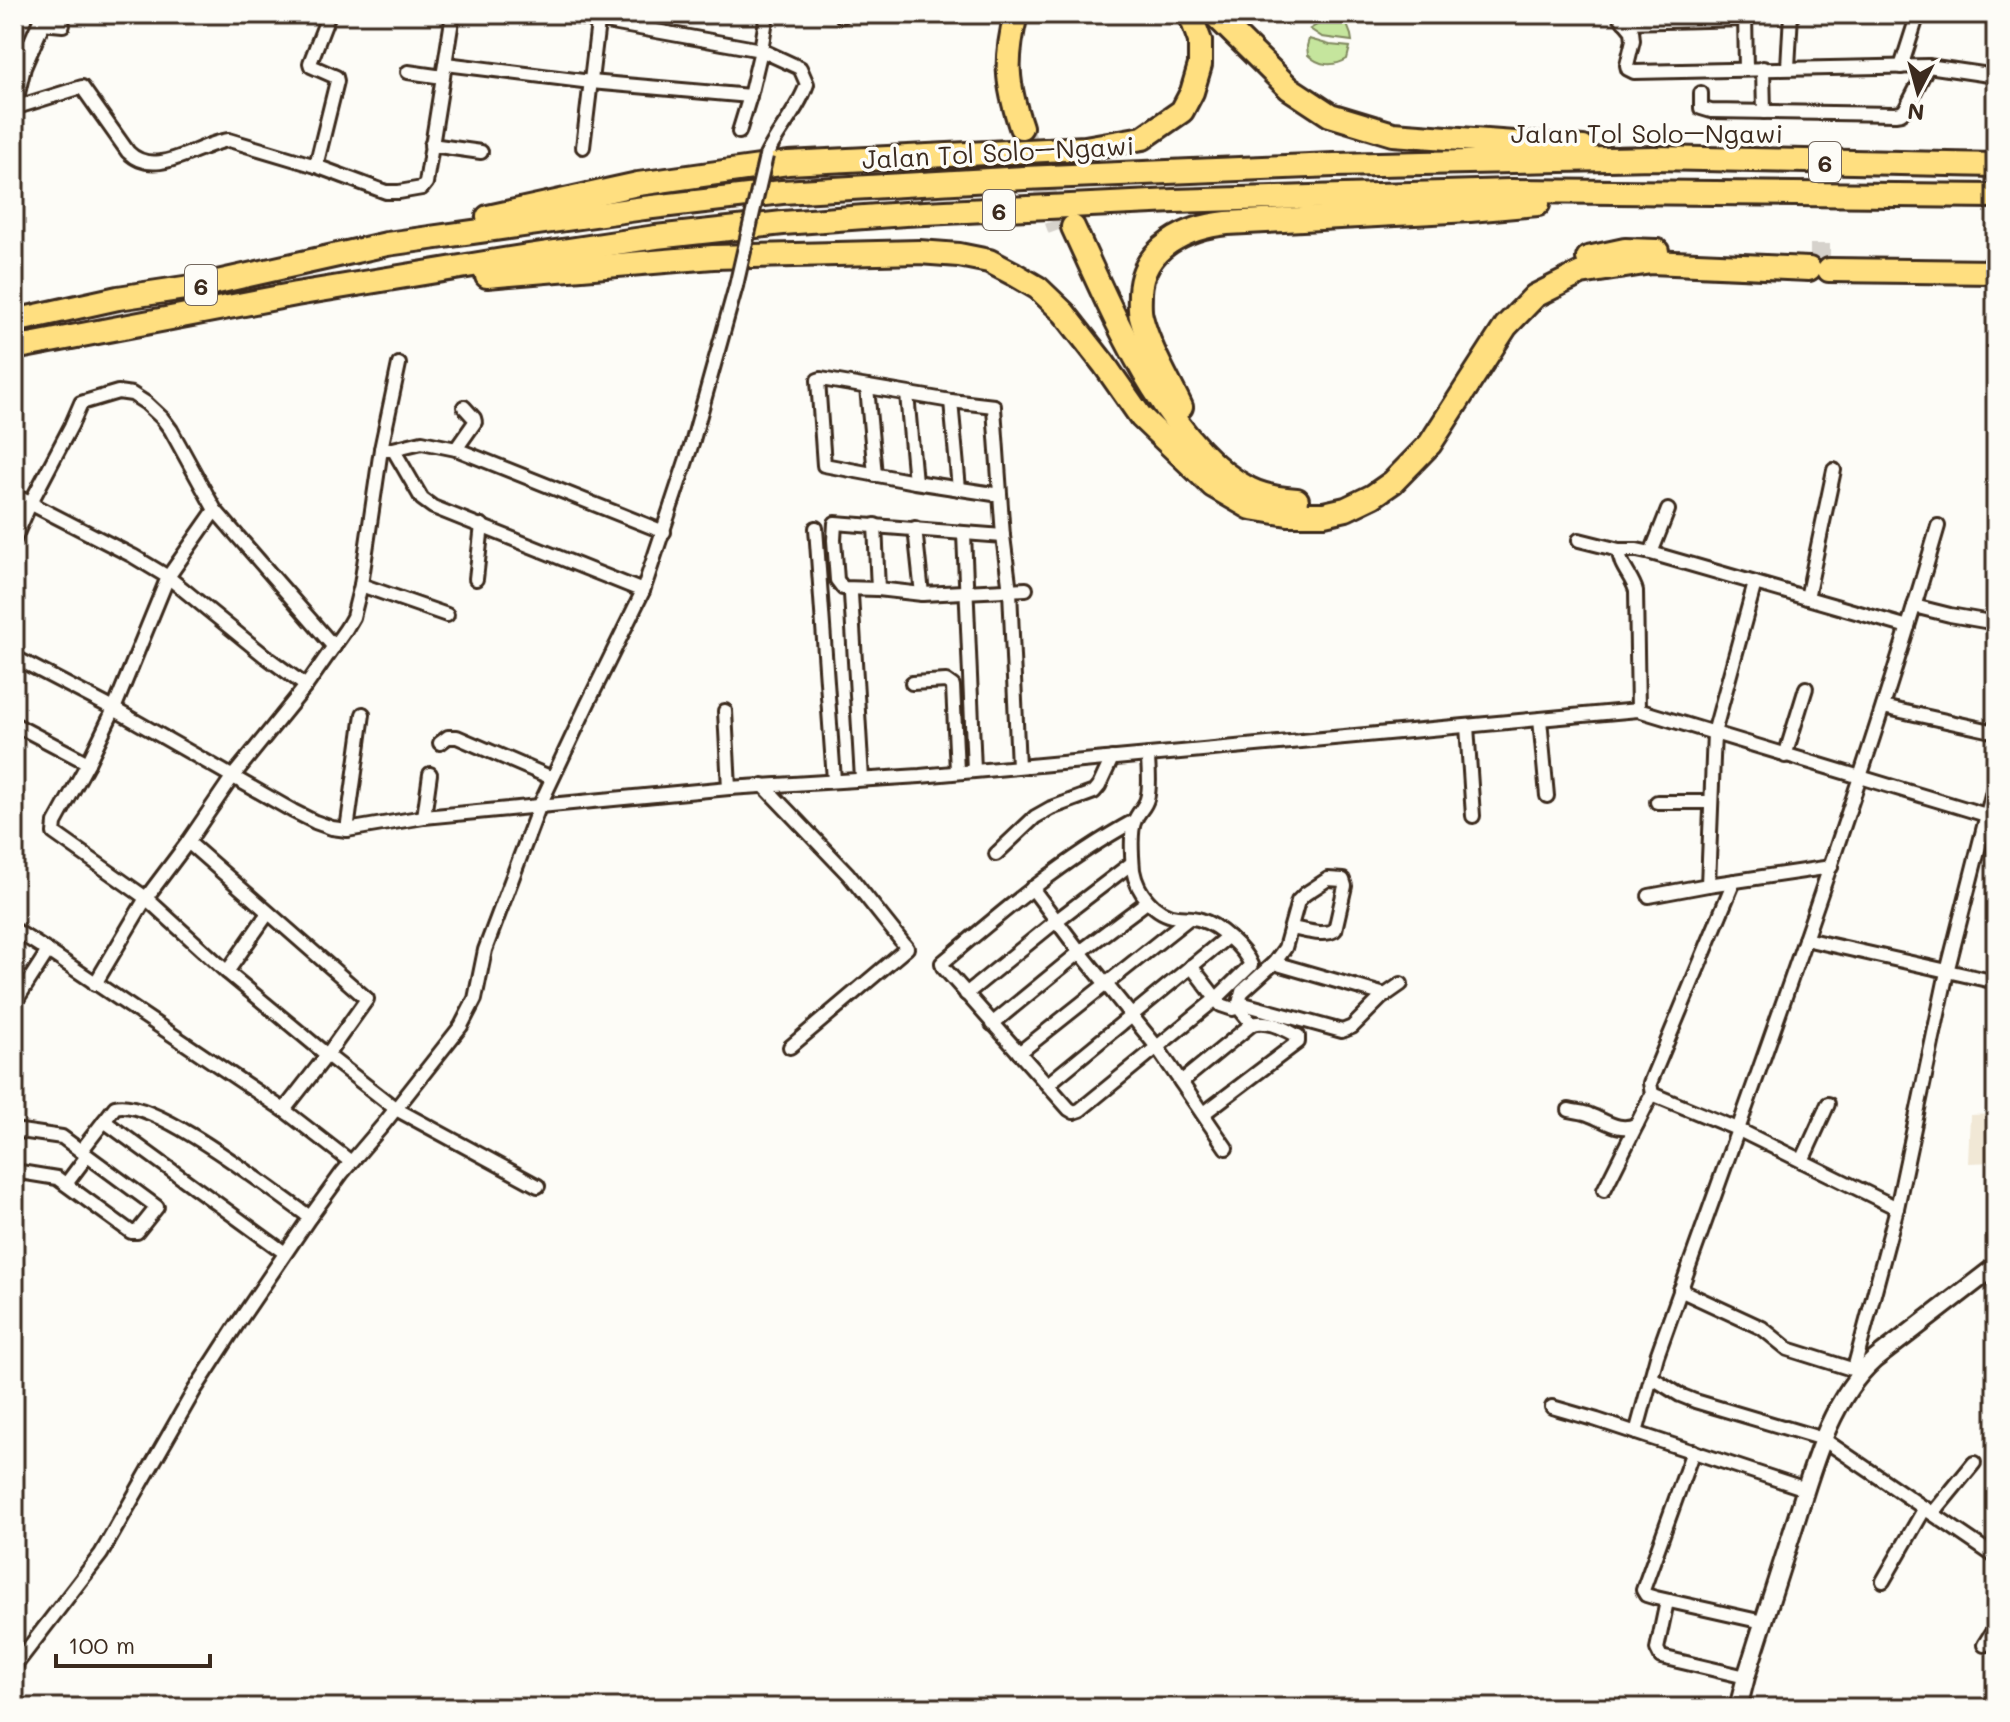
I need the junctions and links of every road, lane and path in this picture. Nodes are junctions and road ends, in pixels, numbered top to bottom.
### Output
1 (329, 14) edge
2 (453, 14) edge
3 (562, 14) edge
4 (767, 14) edge
5 (1016, 14) edge
6 (1033, 14) edge
7 (1190, 14) edge
8 (1214, 14) edge
9 (1791, 14) edge
10 (1918, 14) edge
11 (598, 17) edge
12 (1746, 17) edge
13 (1621, 18) edge
14 (44, 19) edge
15 (63, 25) dead end
16 (761, 50) junction
17 (446, 64) junction
18 (1928, 66) junction
19 (1788, 67) junction
20 (1901, 67) junction
21 (1763, 68) junction
22 (1746, 69) junction
23 (408, 72) dead end
24 (1996, 76) edge
25 (443, 77) junction
26 (591, 82) junction
27 (1701, 93) dead end
28 (750, 96) junction
29 (14, 105) edge
30 (1764, 112) junction
31 (739, 132) dead end
32 (431, 145) junction
33 (583, 147) dead end
34 (481, 152) dead end
35 (1654, 158) junction
36 (1996, 165) edge
37 (316, 166) junction
38 (1671, 191) junction
39 (1996, 196) edge
40 (387, 244) junction
41 (1996, 259) edge
42 (1819, 262) junction
43 (1996, 272) edge
44 (333, 288) junction
45 (14, 321) edge
46 (14, 348) edge
47 (399, 364) dead end
48 (867, 387) junction
49 (907, 394) junction
50 (951, 401) junction
51 (464, 407) dead end
52 (387, 449) junction
53 (456, 449) junction
54 (1200, 449) junction
55 (1175, 450) junction
56 (1834, 470) dead end
57 (875, 475) junction
58 (915, 482) junction
59 (959, 489) junction
60 (14, 495) edge
61 (1000, 495) junction
62 (30, 504) junction
63 (215, 510) junction
64 (1668, 510) dead end
65 (482, 525) junction
66 (875, 525) junction
67 (1938, 526) dead end
68 (816, 528) dead end
69 (915, 528) junction
70 (664, 532) junction
71 (964, 534) junction
72 (1003, 536) junction
73 (14, 540) edge
74 (1579, 540) dead end
75 (1619, 550) junction
76 (1651, 553) junction
77 (168, 577) junction
78 (476, 579) dead end
79 (1755, 583) junction
80 (361, 585) junction
81 (878, 589) junction
82 (1026, 589) dead end
83 (643, 591) junction
84 (1010, 591) junction
85 (966, 593) junction
86 (851, 594) dead end
87 (922, 594) junction
88 (1807, 598) junction
89 (1914, 606) junction
90 (447, 615) dead end
91 (1996, 623) edge
92 (1908, 627) junction
93 (334, 647) junction
94 (14, 657) edge
95 (912, 683) dead end
96 (306, 686) junction
97 (1806, 688) dead end
98 (1883, 707) junction
99 (114, 709) junction
100 (1638, 710) junction
101 (725, 711) dead end
102 (363, 714) dead end
103 (1540, 719) junction
104 (14, 724) edge
105 (1467, 726) junction
106 (1996, 732) edge
107 (1714, 733) junction
108 (440, 743) dead end
109 (1148, 755) junction
110 (1785, 756) junction
111 (1112, 758) junction
112 (88, 763) junction
113 (1018, 766) junction
114 (974, 770) junction
115 (957, 771) junction
116 (430, 774) dead end
117 (233, 776) junction
118 (552, 778) junction
119 (1859, 778) junction
120 (862, 779) junction
121 (1996, 779) edge
122 (834, 780) junction
123 (763, 785) junction
124 (729, 788) junction
125 (1547, 796) dead end
126 (1657, 802) dead end
127 (1710, 802) junction
128 (539, 807) junction
129 (1473, 816) dead end
130 (424, 817) junction
131 (1991, 817) edge
132 (1134, 821) junction
133 (347, 830) junction
134 (1109, 835) junction
135 (188, 842) junction
136 (996, 854) dead end
137 (1132, 859) junction
138 (1831, 867) junction
139 (1734, 881) junction
140 (1708, 885) junction
141 (1032, 888) junction
142 (1649, 896) dead end
143 (146, 898) junction
144 (1148, 901) junction
145 (268, 913) junction
146 (1189, 918) junction
147 (1056, 921) junction
148 (1291, 928) junction
149 (14, 931) edge
150 (1227, 937) junction
151 (1805, 939) junction
152 (48, 951) junction
153 (1080, 952) junction
154 (1274, 963) junction
155 (1191, 966) junction
156 (227, 972) junction
157 (1947, 972) junction
158 (1996, 982) edge
159 (95, 984) junction
160 (1105, 984) junction
161 (1401, 984) dead end
162 (966, 994) junction
163 (1385, 995) junction
164 (1217, 998) junction
165 (14, 1004) edge
166 (1239, 1005) junction
167 (1131, 1016) junction
168 (992, 1024) junction
169 (1252, 1024) junction
170 (790, 1047) dead end
171 (1157, 1047) junction
172 (1019, 1053) junction
173 (327, 1055) junction
174 (1181, 1082) junction
175 (1048, 1084) junction
176 (1652, 1094) junction
177 (1828, 1104) dead end
178 (396, 1109) junction
179 (284, 1110) junction
180 (1569, 1110) dead end
181 (1203, 1114) junction
182 (104, 1121) junction
183 (1637, 1124) junction
184 (1737, 1129) junction
185 (14, 1130) edge
186 (1226, 1148) dead end
187 (84, 1154) junction
188 (1802, 1161) junction
189 (351, 1162) junction
190 (14, 1171) edge
191 (66, 1184) junction
192 (538, 1186) dead end
193 (1604, 1190) dead end
194 (1897, 1208) junction
195 (310, 1217) junction
196 (285, 1253) junction
197 (1996, 1266) edge
198 (1680, 1290) junction
199 (1858, 1370) junction
200 (1651, 1377) junction
201 (1552, 1407) dead end
202 (1636, 1433) junction
203 (1823, 1439) junction
204 (1693, 1451) junction
205 (1974, 1463) dead end
206 (1806, 1489) junction
207 (1929, 1511) junction
208 (1996, 1557) edge
209 (1883, 1581) dead end
210 (1669, 1601) junction
211 (1763, 1622) junction
212 (1996, 1626) edge
213 (1984, 1645) dead end
214 (14, 1667) edge
215 (1746, 1677) junction
216 (1738, 1708) edge

1 - 37 street
2 - 17 street
3 - 11 street
4 - 16 street
5 - 6 highway
7 - 40 highway
8 - 35 highway
9 - 19 street
10 - 20 street
11 - 16 street
11 - 26 street
12 - 13 street
12 - 22 street
13 - 22 street
14 - 15 street
14 - 29 street
16 - 28 street
16 - 70 street, bridge
17 - 25 street
17 - 26 street
18 - 20 street
18 - 24 street
18 - 30 street
19 - 20 street
19 - 21 street
21 - 22 street
21 - 30 street
23 - 25 street
25 - 32 street
26 - 28 street
26 - 33 street
27 - 30 street
28 - 31 street
29 - 37 street
32 - 34 street
32 - 37 street
35 - 36 highway, Jalan Tol Solo–Ngawi / 6
35 - 40 highway, Jalan Tol Solo–Ngawi / 6
38 - 39 highway, 6
38 - 44 highway, 6
38 - 54 highway
40 - 45 highway, Jalan Tol Solo–Ngawi / 6
41 - 42 highway
42 - 43 highway
42 - 54 highway
42 - 55 highway
44 - 46 highway, 6
44 - 55 highway
47 - 52 street
48 - 49 street
48 - 57 street
48 - 57 street
49 - 50 street
49 - 58 street
50 - 59 street
50 - 61 street
51 - 53 street
52 - 53 street
52 - 65 street
52 - 80 street
53 - 70 street
54 - 55 highway
56 - 88 street
57 - 58 street
58 - 59 street
59 - 61 street
60 - 62 street
61 - 72 street
62 - 63 street
62 - 73 street
62 - 77 street
63 - 77 street
63 - 93 street
64 - 76 street
65 - 78 street
65 - 83 street
66 - 69 street
66 - 81 street
66 - 81 street
67 - 89 street
68 - 122 street
69 - 71 street
69 - 87 street
70 - 83 street
71 - 72 street
71 - 85 street
72 - 84 street
74 - 75 street
75 - 76 street
75 - 100 street
76 - 79 street
77 - 96 street
77 - 99 street
79 - 88 street
79 - 107 street
80 - 90 street
80 - 93 street
81 - 87 street
82 - 84 street
83 - 118 street
84 - 85 street
84 - 113 street
85 - 87 street
85 - 114 street
86 - 120 street
88 - 92 street
89 - 91 street
89 - 92 street
92 - 98 street
93 - 96 street
94 - 99 street
95 - 115 street
96 - 117 street
97 - 110 street
98 - 106 street
98 - 119 street
99 - 112 street
99 - 117 street
100 - 103 street
100 - 107 street
101 - 124 street
102 - 133 street
103 - 105 street
103 - 125 street
104 - 112 street
105 - 109 street
105 - 129 street
107 - 110 street
107 - 127 street
108 - 118 street
109 - 111 street
109 - 132 street
110 - 119 street
111 - 113 street
111 - 136 street
112 - 143 street
113 - 114 street
114 - 115 street
115 - 120 street
116 - 130 street
117 - 133 street
117 - 135 street
118 - 128 street
119 - 131 street
119 - 138 street
120 - 122 street
121 - 131 street
122 - 123 street
123 - 124 street
123 - 170 street
124 - 128 street
126 - 127 street
127 - 140 street
128 - 130 street
128 - 178 street
130 - 133 street
131 - 157 street
132 - 134 street
132 - 137 street
134 - 137 street
134 - 141 street
135 - 143 street
135 - 145 street
137 - 144 street
137 - 147 street
138 - 139 street
138 - 151 street
139 - 140 street
139 - 176 street
140 - 142 street
141 - 147 street
141 - 162 street
143 - 156 street
143 - 159 street
144 - 146 street
144 - 153 street
145 - 156 street
145 - 173 street
146 - 150 street
146 - 160 street
147 - 153 street
147 - 162 street
148 - 148 street
148 - 154 street
149 - 152 street
150 - 155 street
150 - 164 street
151 - 157 street
151 - 184 street
152 - 159 street
152 - 165 street
153 - 160 street
153 - 168 street
154 - 163 street
154 - 166 street
155 - 164 street
155 - 167 street
156 - 173 street
157 - 158 street
157 - 194 street
159 - 179 street
160 - 167 street
160 - 172 street
161 - 163 street
162 - 168 street
163 - 166 street
164 - 166 street
164 - 171 street
166 - 169 street
167 - 171 street
167 - 175 street
168 - 172 street
169 - 174 street
169 - 181 street
171 - 174 street
171 - 175 street
172 - 175 street
173 - 178 street
173 - 179 street
174 - 181 street
176 - 183 street
176 - 184 street
177 - 188 street
178 - 189 street
178 - 192 street
179 - 189 street
180 - 183 street
181 - 186 street
182 - 187 street
182 - 195 street
182 - 196 street
183 - 193 street
184 - 188 street
184 - 198 street
185 - 187 street
187 - 191 street
187 - 191 street
188 - 194 street
189 - 195 street
190 - 191 street
194 - 199 street
195 - 196 street
196 - 214 street
197 - 199 street
198 - 199 street
198 - 200 street
199 - 203 street
200 - 202 street
200 - 203 street
201 - 202 street
202 - 204 street
203 - 206 street
203 - 207 street
204 - 206 street
204 - 210 street
205 - 207 street
206 - 211 street
207 - 208 street
207 - 209 street
210 - 211 street
210 - 215 street
211 - 215 street
212 - 213 street
215 - 216 street

